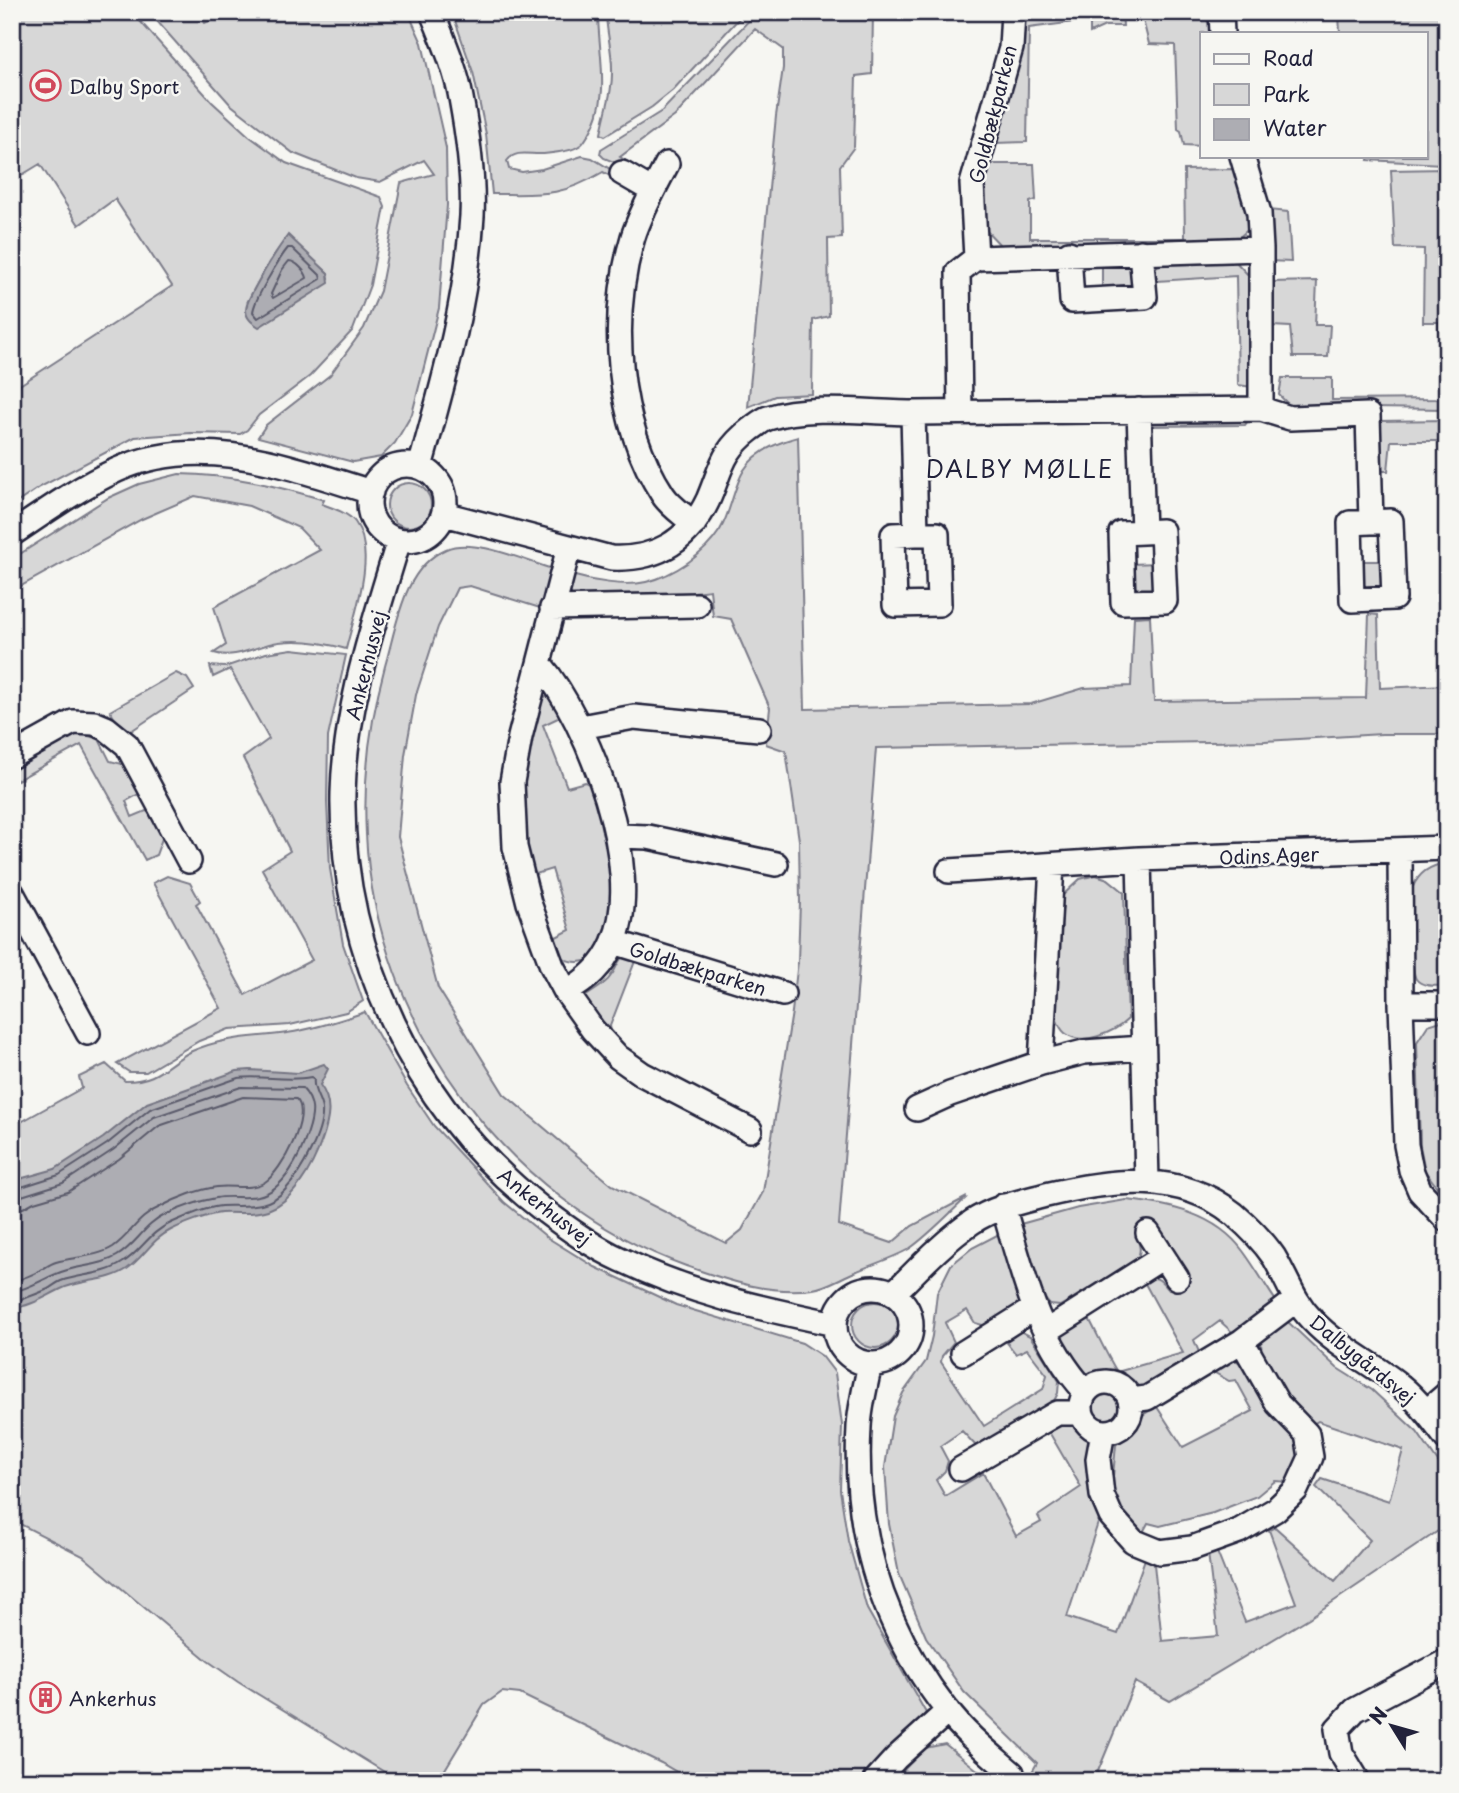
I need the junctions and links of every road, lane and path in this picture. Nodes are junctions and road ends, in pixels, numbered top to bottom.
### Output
1 (432, 12) edge
2 (1013, 12) edge
3 (1221, 12) edge
4 (1222, 32) edge
5 (1243, 158) edge
6 (667, 164) dead end
7 (622, 173) dead end
8 (653, 191) junction
9 (1261, 249) junction
10 (1141, 252) junction
11 (1069, 253) junction
12 (976, 258) junction
13 (1139, 410) junction
14 (1261, 410) junction
15 (960, 412) junction
16 (913, 413) junction
17 (420, 467) junction
18 (371, 492) junction
19 (444, 514) junction
20 (1371, 522) dead end
21 (694, 524) junction
22 (1143, 532) dead end
23 (12, 534) edge
24 (916, 534) dead end
25 (399, 540) junction
26 (569, 547) junction
27 (697, 606) dead end
28 (552, 608) junction
29 (540, 664) junction
30 (581, 727) junction
31 (759, 729) dead end
32 (12, 756) edge
33 (618, 836) junction
34 (1447, 848) edge
35 (1400, 851) junction
36 (1139, 859) junction
37 (189, 861) dead end
38 (776, 864) dead end
39 (1052, 865) junction
40 (949, 872) dead end
41 (12, 893) edge
42 (614, 942) junction
43 (566, 992) junction
44 (783, 994) dead end
45 (1401, 1004) junction
46 (1447, 1004) edge
47 (88, 1033) dead end
48 (1143, 1048) junction
49 (1041, 1063) junction
50 (917, 1109) dead end
51 (750, 1130) dead end
52 (1147, 1181) junction
53 (1003, 1206) junction
54 (1447, 1220) edge
55 (1148, 1233) dead end
56 (1163, 1257) junction
57 (1177, 1278) dead end
58 (893, 1294) junction
59 (1296, 1300) junction
60 (1033, 1309) junction
61 (835, 1324) junction
62 (1045, 1332) junction
63 (1242, 1341) junction
64 (963, 1353) dead end
65 (870, 1364) junction
66 (1447, 1394) edge
67 (1131, 1400) junction
68 (1083, 1402) junction
69 (1426, 1412) junction
70 (1102, 1432) junction
71 (1447, 1439) edge
72 (961, 1469) dead end
73 (1447, 1661) edge
74 (948, 1712) junction
75 (1012, 1773) dead end
76 (875, 1781) edge
77 (1358, 1781) edge

1 - 17 street
2 - 12 street, Goldbækparken
3 - 4 street
5 - 9 street
6 - 8 street
7 - 8 street
8 - 21 street
9 - 10 street
9 - 14 street
10 - 11 street
10 - 11 street
11 - 12 street
12 - 15 street
13 - 14 street
13 - 15 street
13 - 22 street
14 - 20 street
15 - 16 street
16 - 21 street
16 - 24 street
17 - 18 street
17 - 19 street
18 - 23 street
18 - 25 street
19 - 25 street
19 - 26 street
21 - 26 street
25 - 61 street, Ankerhusvej
26 - 28 street
27 - 28 street
28 - 29 street
29 - 30 street, Goldbækparken
29 - 43 street
30 - 31 street
30 - 33 street, Goldbækparken
32 - 37 street
33 - 38 street
33 - 42 street, Goldbækparken
34 - 35 street, Odins Ager
35 - 36 street, Odins Ager
35 - 45 street
36 - 39 street, Odins Ager
36 - 48 street
39 - 40 street, Odins Ager
39 - 49 street
41 - 47 street
42 - 43 street, Goldbækparken
42 - 44 street, Goldbækparken
43 - 51 street
45 - 46 street
45 - 54 street
48 - 49 street
48 - 52 street
49 - 50 street
52 - 53 street, Dalbygårdsvej
52 - 59 street, Dalbygårdsvej
53 - 58 street, Dalbygårdsvej
53 - 60 street
55 - 56 street
56 - 57 street
56 - 62 street
58 - 61 street
58 - 65 street
59 - 63 street
59 - 69 street, Dalbygårdsvej
60 - 62 street
60 - 64 street
61 - 65 street
62 - 68 street
63 - 67 street
63 - 70 street
65 - 74 street
66 - 69 street
67 - 68 street
67 - 70 street
68 - 70 street
68 - 72 street
69 - 71 street, Dalbygårdsvej
73 - 77 street
74 - 75 street
74 - 76 street

